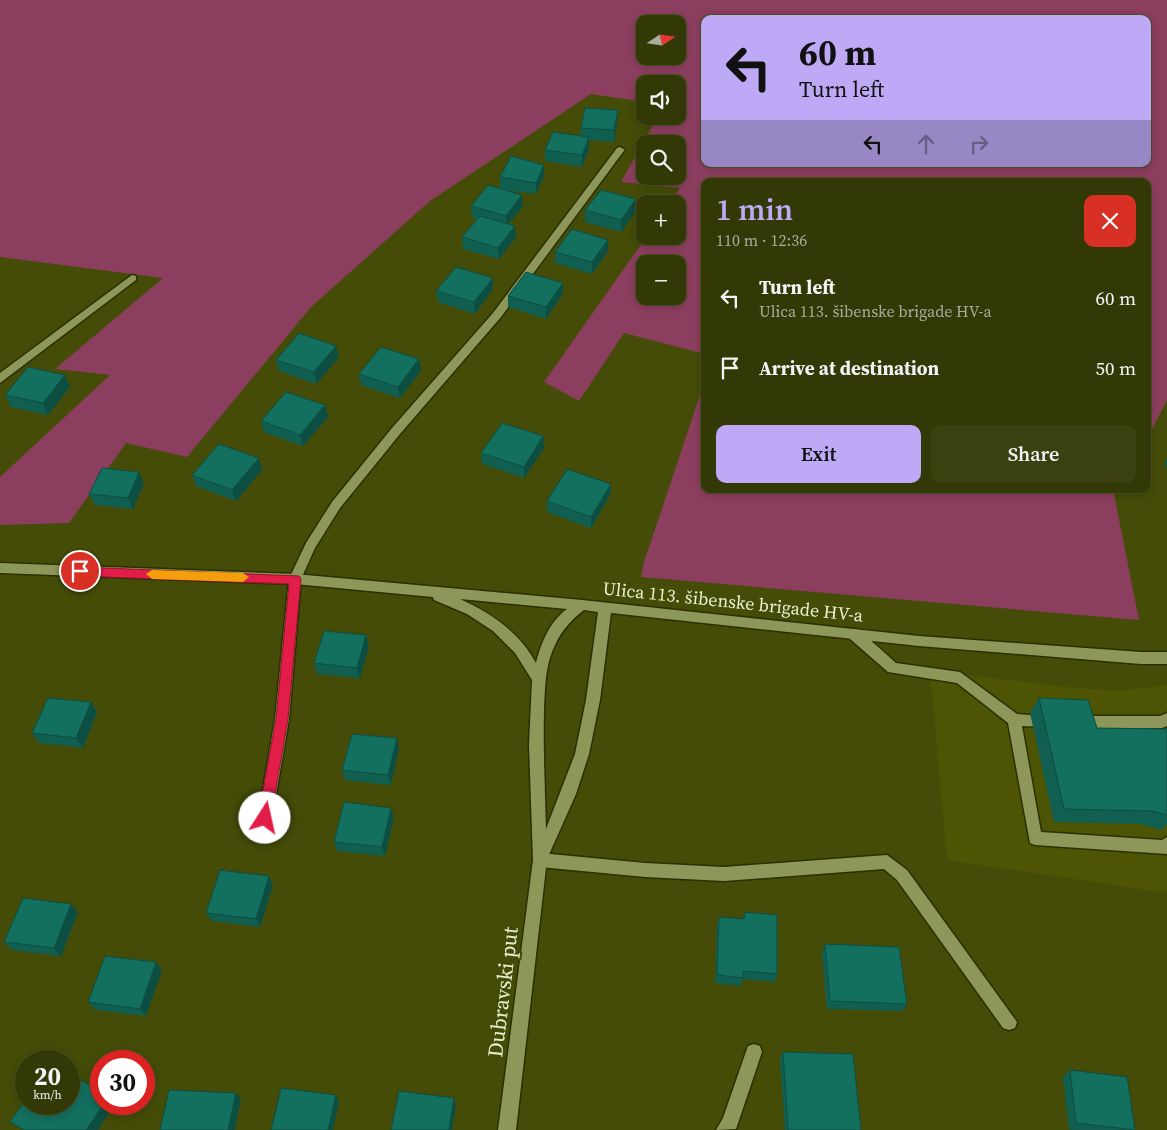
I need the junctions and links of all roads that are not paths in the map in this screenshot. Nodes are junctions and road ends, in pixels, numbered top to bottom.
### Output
1 (620, 150) dead end
2 (132, 278) dead end
3 (0, 379) edge
4 (0, 568) edge
5 (295, 579) junction
6 (425, 591) junction
7 (582, 605) junction
8 (605, 608) junction
9 (854, 634) junction
10 (1167, 658) edge
11 (539, 679) junction
12 (1167, 718) edge
13 (1014, 720) junction
14 (265, 818) dead end
15 (1167, 844) edge
16 (540, 860) junction
17 (1009, 1022) dead end
18 (754, 1052) dead end
19 (507, 1130) edge
20 (725, 1130) edge

1 - 5 main road
2 - 3 main road
4 - 5 main road, Ulica 113. šibenske brigade HV-a
5 - 6 main road, Ulica 113. šibenske brigade HV-a
5 - 14 main road
6 - 7 main road, Ulica 113. šibenske brigade HV-a
6 - 11 main road
7 - 8 main road, Ulica 113. šibenske brigade HV-a
7 - 11 main road, Dubravski put
8 - 9 main road, Ulica 113. šibenske brigade HV-a
8 - 16 main road, Dubravski put
9 - 10 main road, Ulica 113. šibenske brigade HV-a
9 - 13 main road
11 - 16 main road, Dubravski put
12 - 13 main road
13 - 15 main road
16 - 17 main road
16 - 19 main road, Dubravski put
18 - 20 main road

